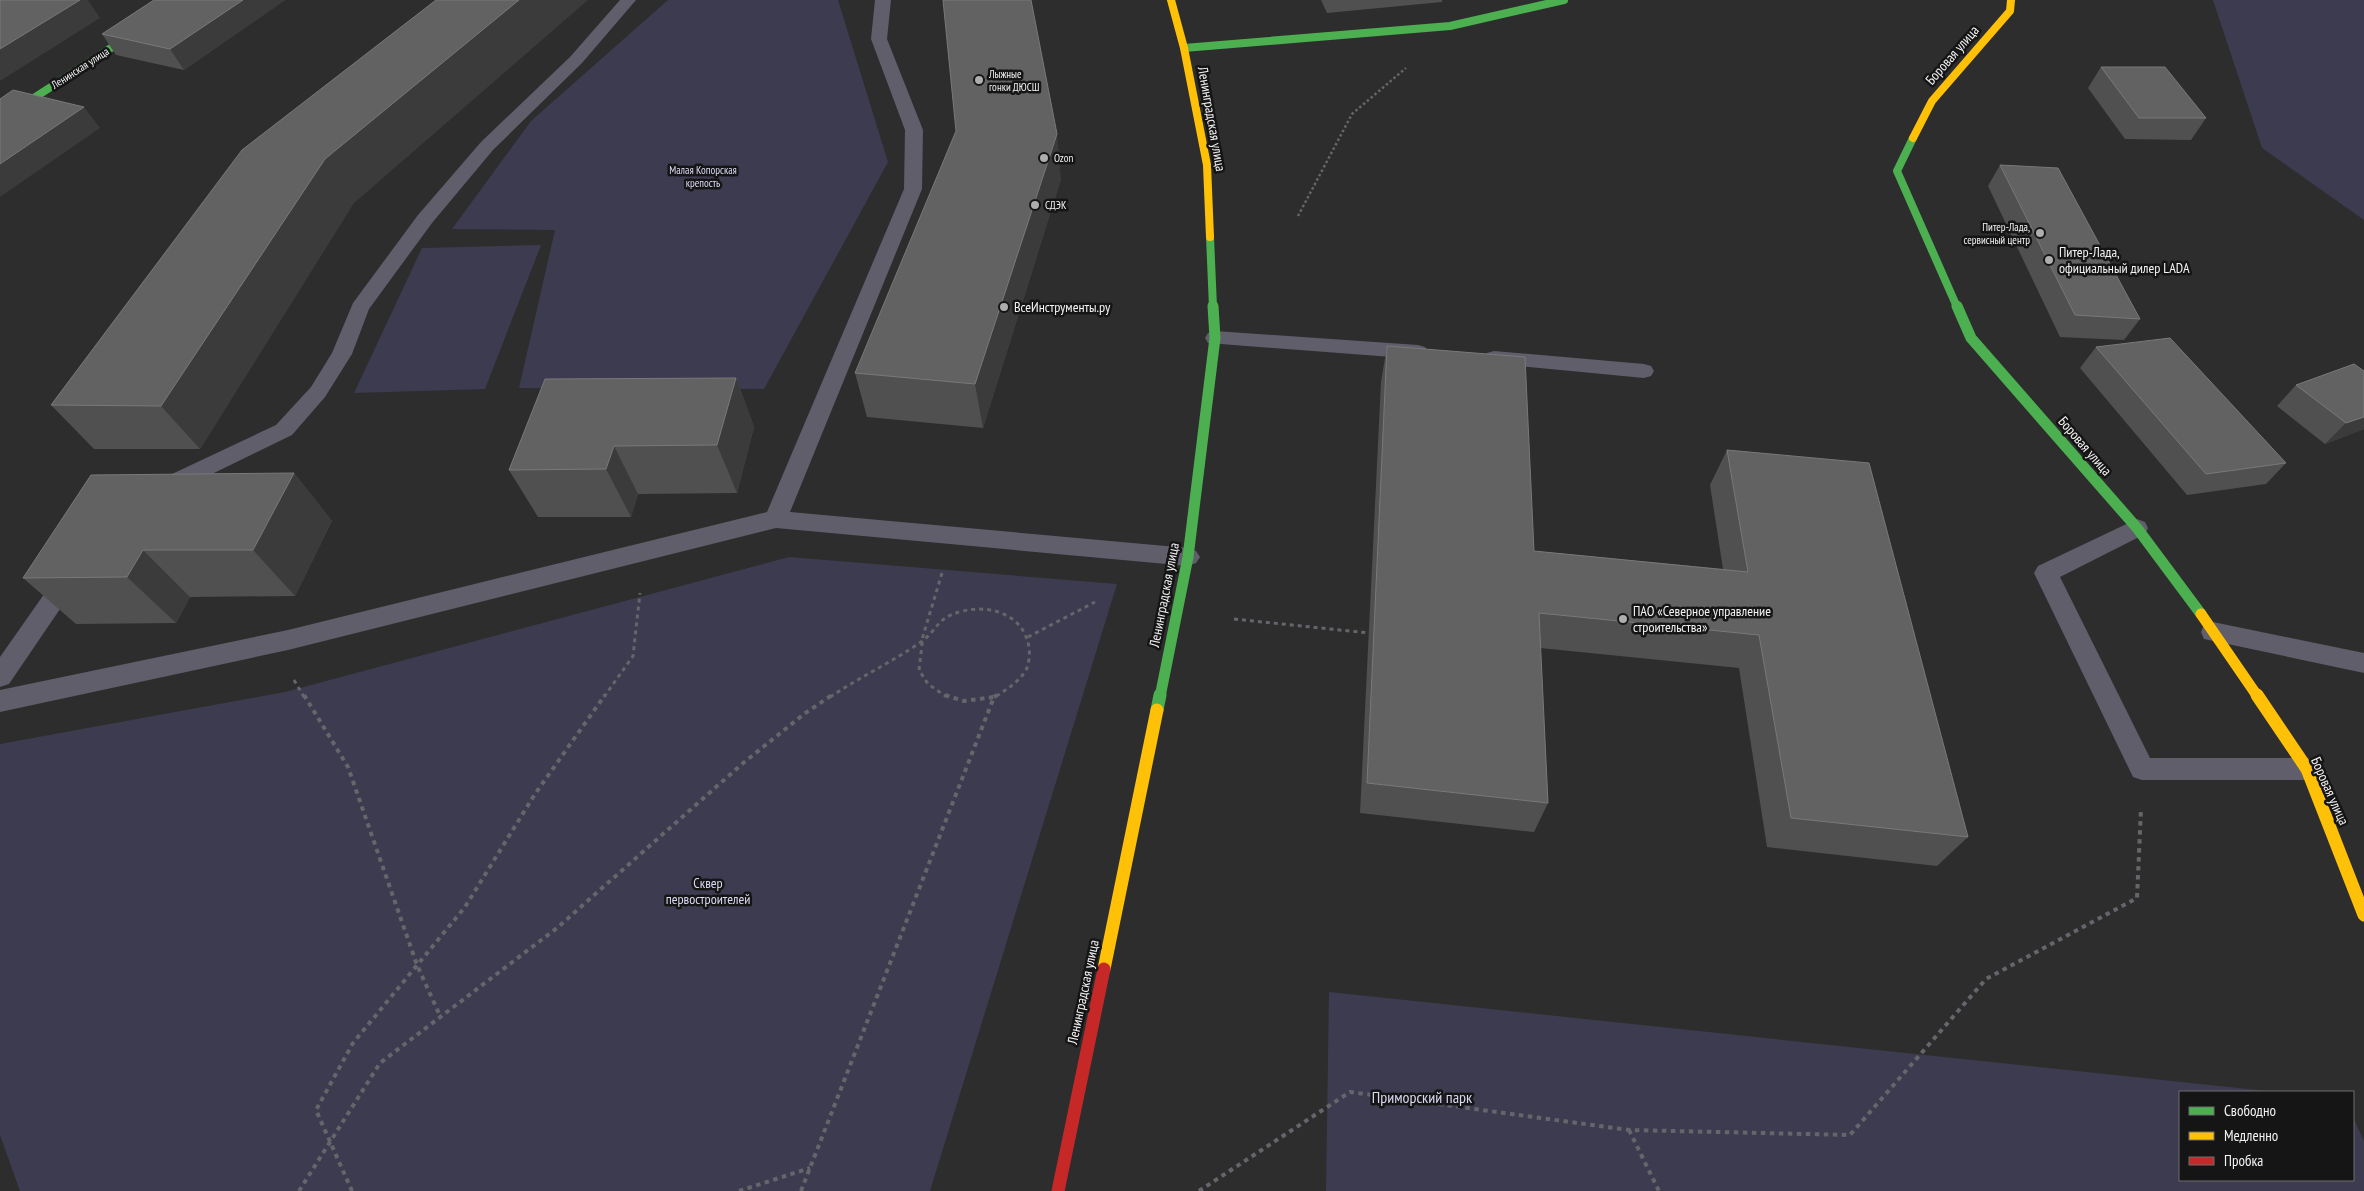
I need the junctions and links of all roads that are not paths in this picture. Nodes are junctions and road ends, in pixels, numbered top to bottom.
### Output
1 (185, 0) edge
2 (628, 0) edge
3 (883, 0) edge
4 (1171, 0) edge
5 (1564, 0) edge
6 (2011, 0) edge
7 (1184, 48) junction
8 (0, 120) edge
9 (1216, 338) junction
10 (1439, 354) edge
11 (1478, 357) edge
12 (1644, 370) dead end
13 (148, 497) edge
14 (776, 519) junction
15 (2137, 528) junction
16 (1188, 556) junction
17 (81, 562) edge
18 (2213, 632) junction
19 (2364, 663) edge
20 (0, 678) edge
21 (0, 701) edge
22 (2307, 769) junction
23 (2364, 915) edge
24 (1058, 1191) edge

1 - 8 street, Ленинская улица
2 - 13 lane
3 - 14 lane
4 - 7 street, Ленинградская улица
5 - 7 street
6 - 15 street, Боровая улица
7 - 9 street, Ленинградская улица
9 - 10 lane
9 - 16 street, Ленинградская улица
11 - 12 lane
14 - 16 lane
14 - 21 lane
15 - 18 street, Боровая улица
15 - 22 lane
16 - 24 street, Ленинградская улица
17 - 20 lane
18 - 19 lane
18 - 22 street, Боровая улица
22 - 23 street, Боровая улица

